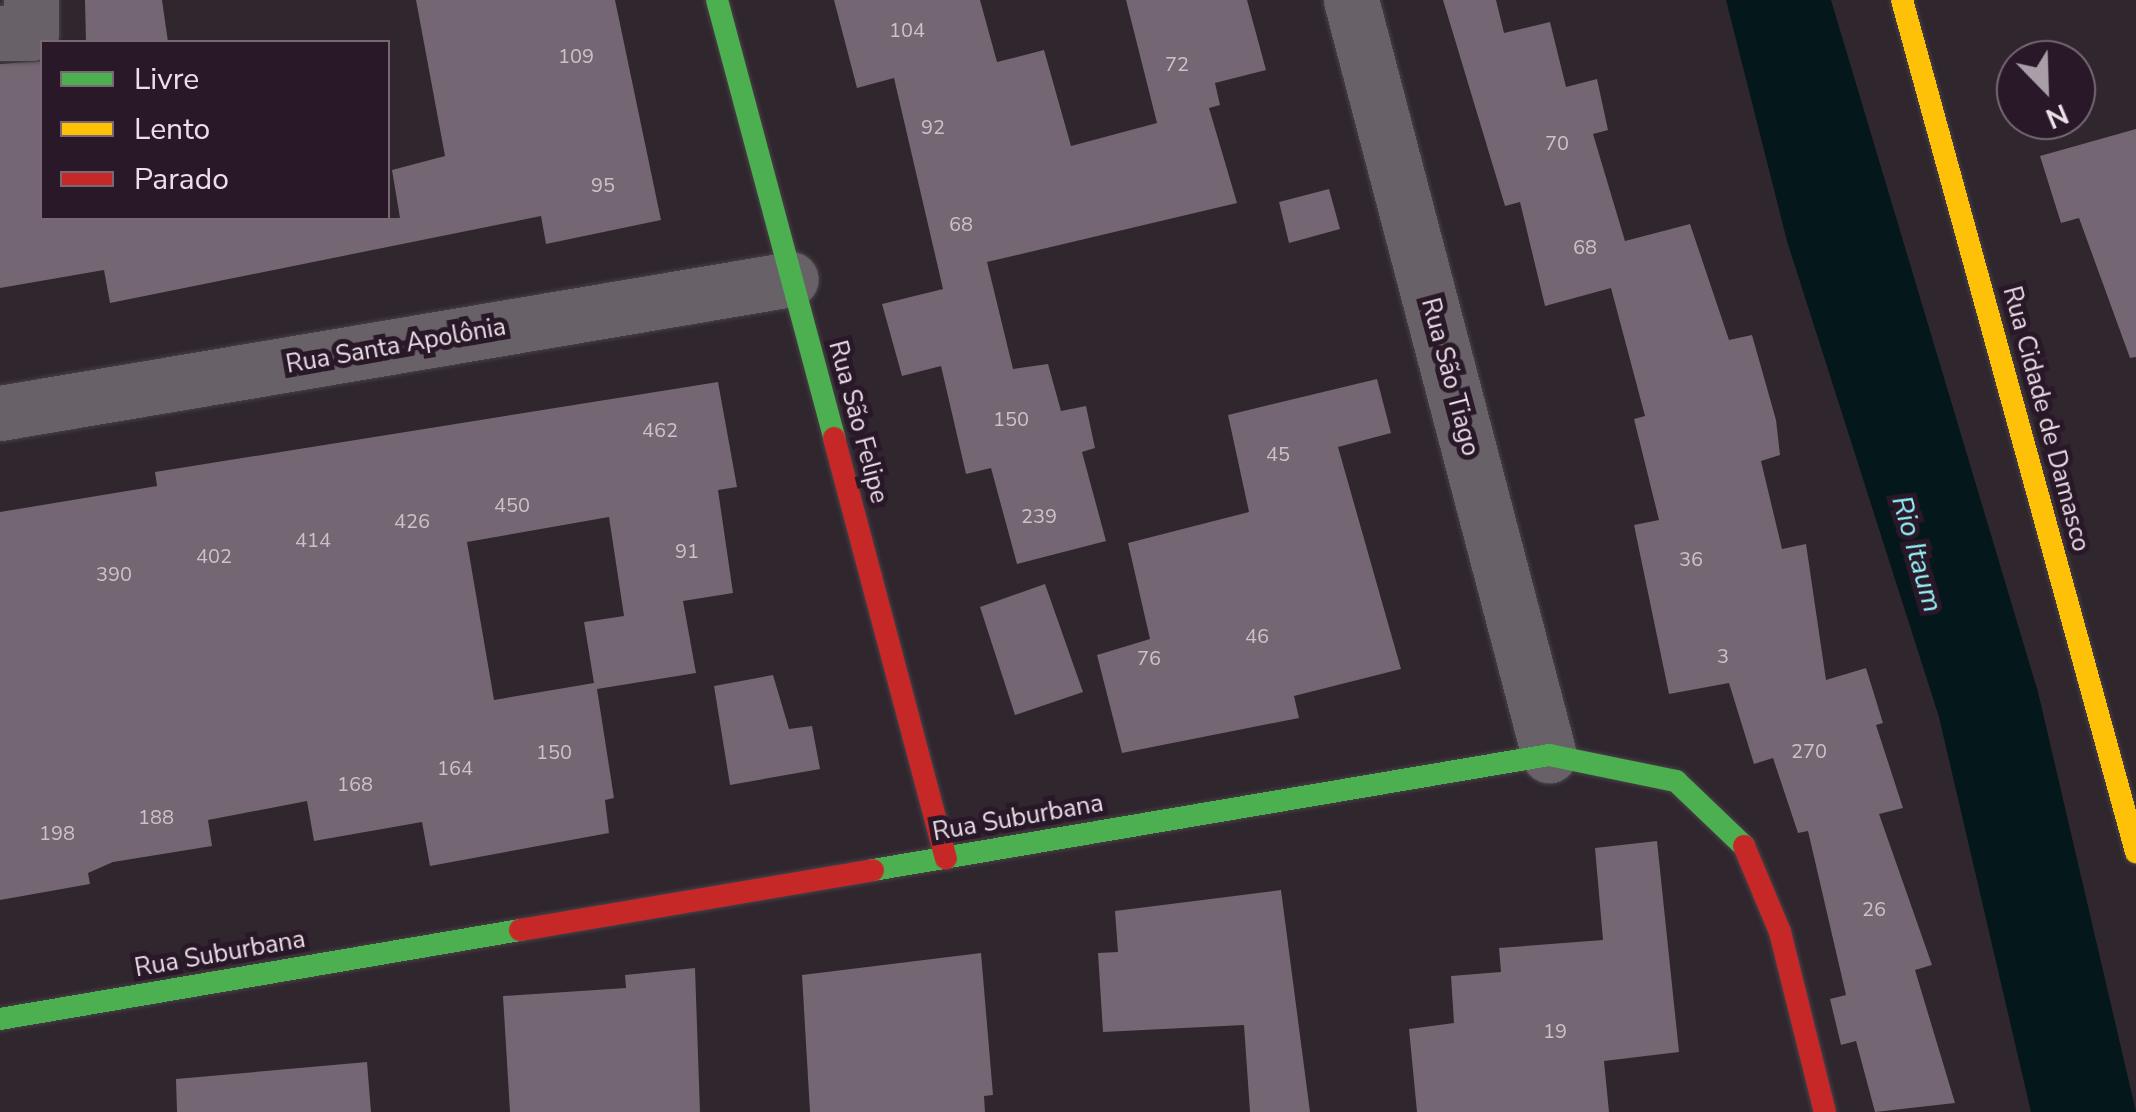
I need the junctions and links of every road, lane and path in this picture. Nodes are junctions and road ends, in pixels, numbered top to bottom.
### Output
1 (31, 0) edge
2 (717, 0) edge
3 (1351, 0) edge
4 (1902, 0) edge
5 (0, 34) edge
6 (791, 279) junction
7 (0, 413) edge
8 (1549, 755) junction
9 (2136, 852) edge
10 (946, 858) junction
11 (0, 1020) edge
12 (1825, 1112) edge

1 - 5 street
2 - 6 street, Rua São Felipe
3 - 8 street, Rua São Tiago
4 - 9 street, Rua Cidade de Damasco
6 - 7 street, Rua Santa Apolônia
6 - 10 street, Rua São Felipe
8 - 10 street, Rua Suburbana
8 - 12 street, Rua Suburbana
10 - 11 street, Rua Suburbana

